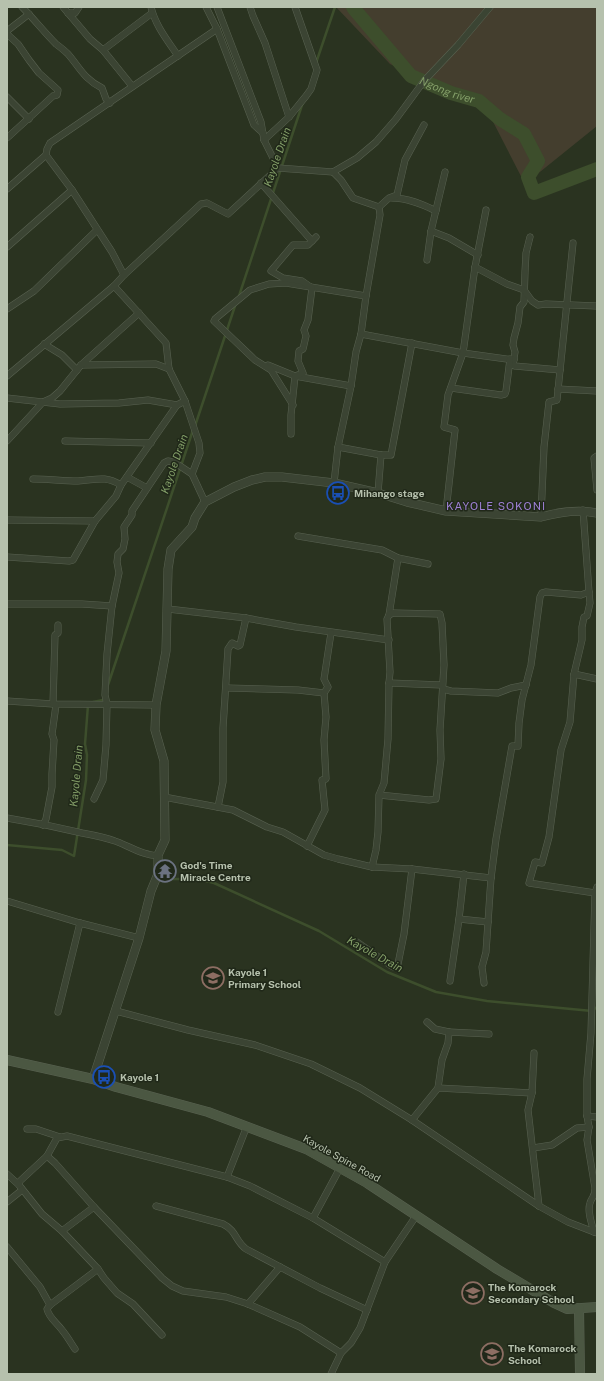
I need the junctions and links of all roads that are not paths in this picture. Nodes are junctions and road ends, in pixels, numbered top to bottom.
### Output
1 (22, 7) edge
2 (63, 7) edge
3 (79, 7) edge
4 (206, 7) edge
5 (217, 7) edge
6 (250, 7) edge
7 (295, 7) edge
8 (490, 7) edge
9 (151, 10) edge
10 (68, 13) junction
11 (29, 14) junction
12 (217, 29) junction
13 (7, 31) edge
14 (7, 34) edge
15 (103, 50) junction
16 (178, 56) junction
17 (132, 86) junction
18 (7, 97) edge
19 (110, 102) junction
20 (289, 117) junction
21 (29, 118) junction
22 (424, 125) dead end
23 (263, 133) junction
24 (7, 137) edge
25 (264, 140) junction
26 (46, 155) junction
27 (278, 168) junction
28 (333, 172) junction
29 (445, 172) dead end
30 (261, 182) junction
31 (7, 189) edge
32 (72, 190) junction
33 (389, 198) junction
34 (379, 207) junction
35 (486, 210) dead end
36 (436, 211) junction
37 (97, 230) junction
38 (431, 231) junction
39 (530, 237) dead end
40 (573, 243) dead end
41 (7, 248) edge
42 (478, 255) junction
43 (427, 260) dead end
44 (475, 267) junction
45 (124, 275) junction
46 (114, 286) junction
47 (312, 288) junction
48 (524, 290) junction
49 (366, 296) junction
50 (567, 305) junction
51 (597, 306) edge
52 (7, 309) edge
53 (139, 313) junction
54 (361, 334) junction
55 (412, 343) junction
56 (44, 344) junction
57 (463, 353) junction
58 (255, 360) junction
59 (512, 360) junction
60 (82, 365) junction
61 (169, 369) junction
62 (77, 370) junction
63 (560, 370) junction
64 (7, 376) edge
65 (295, 376) junction
66 (351, 386) junction
67 (451, 388) junction
68 (558, 389) junction
69 (597, 391) edge
70 (7, 398) edge
71 (185, 401) junction
72 (43, 402) junction
73 (177, 405) junction
74 (293, 405) junction
75 (291, 434) dead end
76 (7, 441) edge
77 (65, 441) dead end
78 (151, 443) junction
79 (338, 448) junction
80 (381, 455) junction
81 (597, 456) edge
82 (192, 474) junction
83 (127, 477) junction
84 (33, 479) dead end
85 (334, 482) junction
86 (121, 485) junction
87 (147, 488) junction
88 (597, 490) edge
89 (378, 493) junction
90 (205, 502) junction
91 (584, 510) junction
92 (446, 511) junction
93 (597, 512) edge
94 (541, 517) junction
95 (7, 520) edge
96 (96, 521) junction
97 (298, 536) dead end
98 (7, 557) edge
99 (398, 558) junction
100 (428, 564) dead end
101 (589, 592) junction
102 (7, 604) edge
103 (112, 606) junction
104 (168, 609) junction
105 (389, 615) junction
106 (246, 618) junction
107 (58, 625) dead end
108 (331, 632) junction
109 (389, 640) junction
110 (574, 674) junction
111 (597, 679) edge
112 (389, 683) junction
113 (526, 685) junction
114 (443, 687) junction
115 (226, 688) junction
116 (324, 693) junction
117 (7, 701) edge
118 (53, 704) junction
119 (107, 704) junction
120 (156, 705) junction
121 (379, 795) junction
122 (164, 797) junction
123 (94, 799) dead end
124 (218, 807) junction
125 (7, 818) edge
126 (42, 825) junction
127 (307, 846) junction
128 (158, 855) junction
129 (372, 867) junction
130 (412, 869) junction
131 (464, 874) junction
132 (491, 878) junction
133 (596, 890) edge
134 (7, 901) edge
135 (459, 919) junction
136 (488, 922) junction
137 (80, 923) junction
138 (139, 938) junction
139 (357, 942) dead end
140 (595, 952) edge
141 (450, 981) dead end
142 (484, 983) dead end
143 (116, 1011) junction
144 (58, 1012) dead end
145 (427, 1022) dead end
146 (449, 1032) junction
147 (490, 1034) dead end
148 (534, 1053) dead end
149 (7, 1060) edge
150 (93, 1079) junction
151 (438, 1088) junction
152 (532, 1093) junction
153 (587, 1116) junction
154 (597, 1116) edge
155 (412, 1120) junction
156 (247, 1126) junction
157 (589, 1127) junction
158 (27, 1130) dead end
159 (60, 1137) junction
160 (533, 1148) junction
161 (47, 1156) junction
162 (340, 1168) junction
163 (7, 1174) edge
164 (227, 1177) junction
165 (20, 1187) junction
166 (7, 1202) edge
167 (156, 1206) dead end
168 (539, 1206) junction
169 (94, 1207) junction
170 (416, 1216) junction
171 (313, 1218) junction
172 (62, 1231) junction
173 (595, 1232) edge
174 (7, 1247) edge
175 (385, 1262) junction
176 (280, 1268) junction
177 (98, 1269) junction
178 (248, 1304) junction
179 (50, 1305) junction
180 (597, 1307) edge
181 (579, 1308) junction
182 (367, 1310) junction
183 (162, 1335) dead end
184 (75, 1349) dead end
185 (342, 1353) junction
186 (331, 1374) edge
187 (580, 1374) edge

1 - 11 street
2 - 10 street
3 - 10 street
4 - 12 street
5 - 23 street
6 - 20 street
7 - 20 street
8 - 28 street
9 - 15 street
9 - 16 street
10 - 15 street
11 - 13 street
11 - 19 street
12 - 16 street
12 - 23 street
14 - 21 street
15 - 17 street
16 - 17 street
17 - 19 street
18 - 21 street
19 - 26 street
20 - 25 street
21 - 24 street
22 - 33 street
23 - 25 street
25 - 27 street
26 - 31 street
26 - 32 street
27 - 28 street
27 - 30 street
28 - 34 street
29 - 36 street
30 - 45 street
30 - 47 street
32 - 37 street
32 - 41 street
33 - 34 street
33 - 36 street
34 - 49 street
35 - 42 street
36 - 38 street
37 - 45 street
37 - 52 street
38 - 42 street
38 - 43 street
39 - 48 street
40 - 50 street
42 - 44 street
44 - 48 street
44 - 57 street
45 - 46 street
46 - 53 street
46 - 56 street
47 - 49 street
47 - 58 street
47 - 65 street
48 - 50 street
48 - 59 street
49 - 54 street
50 - 51 street
50 - 63 street
53 - 60 street
53 - 61 street
54 - 55 street
54 - 66 street
55 - 57 street
55 - 80 street
56 - 62 street
56 - 64 street
57 - 59 street
57 - 67 street
58 - 65 street
58 - 74 street
59 - 63 street
59 - 67 street
60 - 61 street
60 - 62 street
61 - 71 street
62 - 72 street
63 - 68 street
65 - 66 street
65 - 74 street
66 - 79 street
67 - 92 street
68 - 69 street
68 - 94 street
70 - 72 street
71 - 73 street
71 - 82 street
72 - 73 street
72 - 76 street
73 - 78 street
74 - 75 street
77 - 78 street
78 - 83 street
79 - 80 street
79 - 85 street
80 - 89 street
81 - 88 street
82 - 87 street
82 - 90 street
83 - 86 street
83 - 87 street
84 - 86 street
85 - 89 street
85 - 90 street
86 - 96 street
87 - 103 street
89 - 92 street
90 - 104 street
91 - 93 street
91 - 94 street
91 - 101 street
92 - 94 street
95 - 96 street
96 - 98 street
97 - 99 street
99 - 100 street
99 - 105 street
101 - 110 street
101 - 113 street
102 - 103 street
103 - 119 street
104 - 106 street
104 - 120 street
105 - 109 street
105 - 114 street
106 - 108 street
106 - 115 street
107 - 118 street
108 - 109 street
108 - 116 street
109 - 112 street
110 - 111 street
110 - 133 street
112 - 114 street
112 - 121 street
113 - 114 street
113 - 132 street
114 - 121 street
115 - 116 street
115 - 124 street
116 - 127 street
117 - 118 street
118 - 119 street
118 - 126 street
119 - 120 street
119 - 123 street
120 - 122 street
121 - 129 street
122 - 124 street
122 - 128 street
124 - 127 street
125 - 126 street
126 - 128 street
127 - 129 street
128 - 138 street
129 - 130 street
130 - 131 street
130 - 139 street
131 - 132 street
131 - 135 street
132 - 136 street
133 - 140 street
134 - 137 street
135 - 136 street
135 - 141 street
136 - 142 street
137 - 138 street
137 - 144 street
138 - 143 street
140 - 153 street
143 - 150 street
143 - 155 street
145 - 146 street
146 - 147 street
146 - 151 street
148 - 152 street
149 - 150 main road, Kayole Spine Road
150 - 156 main road, Kayole Spine Road
151 - 152 street
151 - 155 street
152 - 160 street
153 - 154 street
153 - 157 street
155 - 168 street
156 - 162 main road, Kayole Spine Road
156 - 164 street
157 - 160 street
157 - 173 street
158 - 159 street
159 - 161 street
159 - 164 street
160 - 168 street
161 - 165 street
161 - 169 street
162 - 170 main road, Kayole Spine Road
162 - 171 street
163 - 165 street
164 - 171 street
165 - 166 street
165 - 172 street
167 - 176 street
168 - 173 street
169 - 172 street
169 - 178 street
170 - 175 street
170 - 181 main road, Kayole Spine Road
171 - 175 street
172 - 177 street
174 - 179 street
175 - 182 street
176 - 178 street
176 - 182 street
177 - 179 street
177 - 183 street
178 - 185 street
179 - 184 street
180 - 181 main road, Kayole Spine Road
181 - 187 main road
182 - 185 street
185 - 186 street

